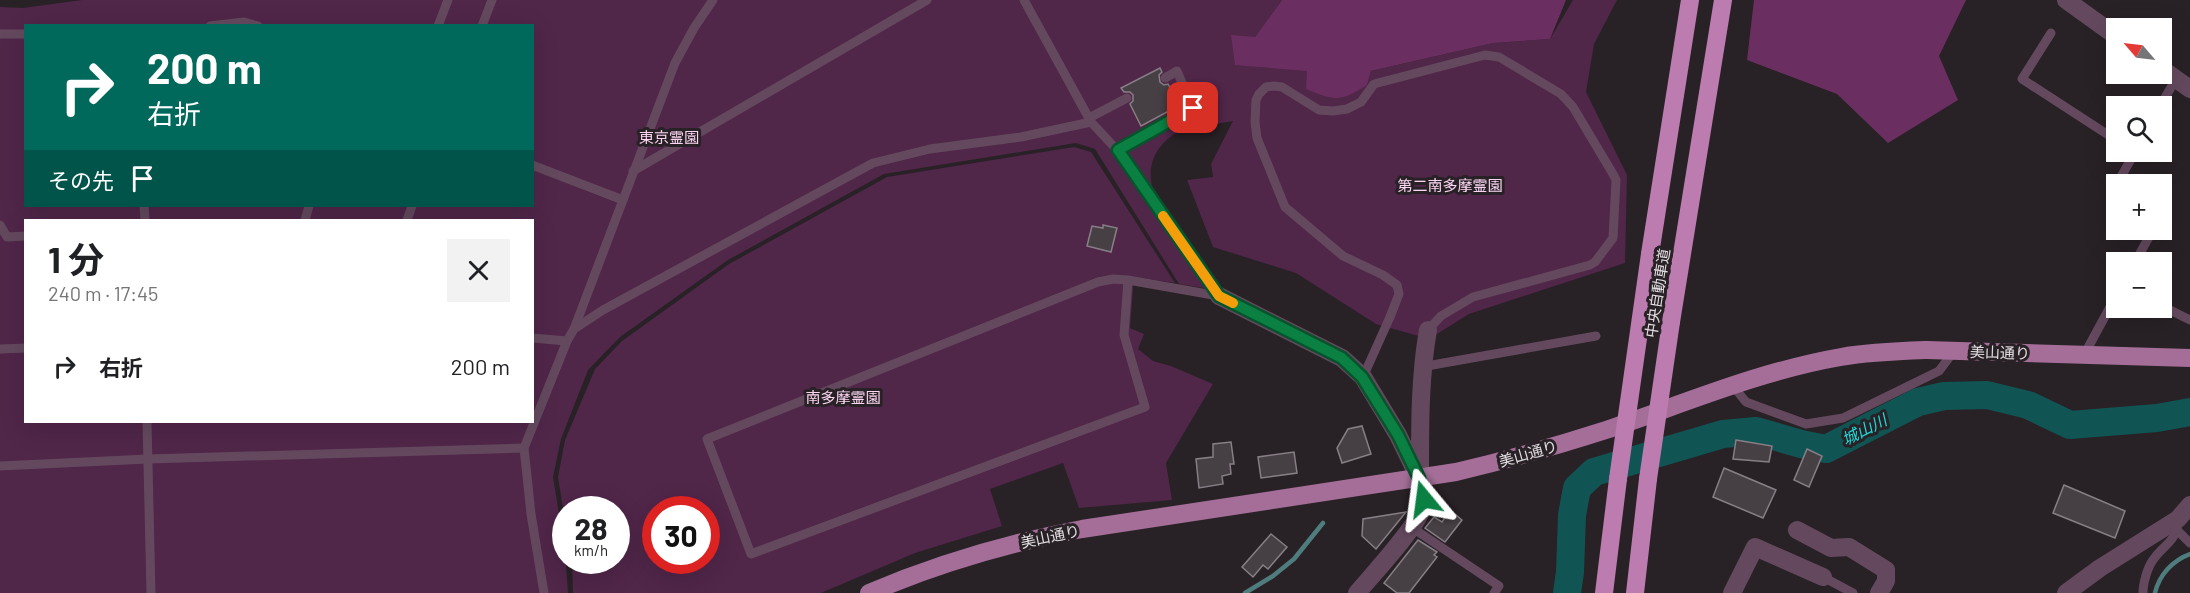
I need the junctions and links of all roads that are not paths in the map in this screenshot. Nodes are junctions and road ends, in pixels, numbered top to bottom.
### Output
1 (448, 0) edge
2 (492, 0) edge
3 (713, 0) edge
4 (927, 0) edge
5 (1024, 0) edge
6 (1690, 0) edge
7 (1723, 0) edge
8 (2066, 0) edge
9 (2087, 7) edge
10 (227, 24) edge
11 (251, 24) edge
12 (439, 24) edge
13 (483, 24) edge
14 (2106, 26) edge
15 (2051, 33) dead end
16 (0, 34) edge
17 (24, 34) edge
18 (1165, 78) dead end
19 (2176, 79) edge
20 (2166, 96) edge
21 (1127, 98) dead end
22 (1090, 120) junction
23 (2106, 134) edge
24 (1118, 150) junction
25 (534, 166) edge
26 (633, 171) junction
27 (623, 200) junction
28 (0, 225) edge
29 (24, 236) edge
30 (1128, 280) junction
31 (1219, 296) junction
32 (2172, 311) edge
33 (2106, 314) edge
34 (2190, 320) edge
35 (574, 329) junction
36 (1428, 330) joint
37 (1596, 336) dead end
38 (534, 338) edge
39 (567, 341) junction
40 (24, 348) edge
41 (0, 349) edge
42 (1954, 351) junction
43 (2084, 355) junction
44 (2190, 358) edge
45 (1421, 367) junction
46 (1362, 377) junction
47 (1733, 386) junction
48 (147, 423) edge
49 (524, 448) junction
50 (148, 459) junction
51 (0, 465) edge
52 (1419, 478) junction
53 (2182, 519) edge
54 (1411, 527) junction
55 (1797, 530) dead end
56 (2190, 543) edge
57 (1823, 577) joint
58 (151, 593) edge
59 (544, 593) edge
60 (869, 593) edge
61 (1357, 593) edge
62 (1494, 593) edge
63 (1604, 593) edge
64 (1635, 593) edge
65 (1732, 593) edge
66 (1852, 593) edge
67 (1879, 593) edge
68 (2066, 593) edge
69 (2143, 593) edge

1 - 12 lane
2 - 13 lane
3 - 26 lane
4 - 26 lane
5 - 22 lane
6 - 63 highway, 中央自動車道, bridge
7 - 64 highway, 中央自動車道, bridge
8 - 9 street
9 - 14 street
10 - 11 lane
15 - 23 lane
16 - 17 lane
18 - 24 lane
19 - 20 lane
21 - 22 lane
22 - 24 lane
22 - 35 lane
24 - 31 lane
25 - 27 lane
26 - 27 lane
27 - 35 lane
28 - 29 lane
30 - 30 lane
30 - 31 lane
31 - 46 street
32 - 34 lane
33 - 43 lane
35 - 39 lane
36 - 45 street
36 - 46 lane
37 - 45 lane
38 - 39 lane
39 - 49 lane
40 - 41 lane
42 - 43 main road, 美山通り
42 - 47 main road, 美山通り
42 - 47 lane
43 - 44 main road, 美山通り
45 - 52 street
46 - 52 street
47 - 52 main road, 美山通り
48 - 50 lane
49 - 50 lane
49 - 59 lane
50 - 51 lane
50 - 58 lane
52 - 54 street
52 - 60 main road, 美山通り
53 - 56 lane
53 - 68 street
53 - 69 lane
54 - 61 street
54 - 62 lane
55 - 67 street
57 - 65 street
57 - 66 lane

